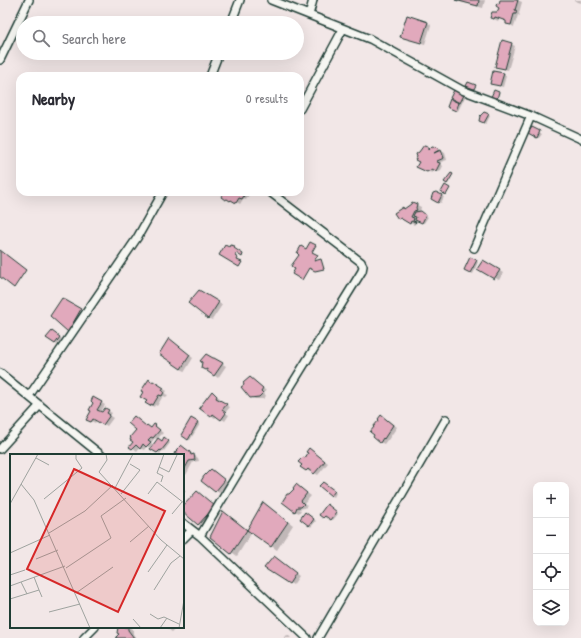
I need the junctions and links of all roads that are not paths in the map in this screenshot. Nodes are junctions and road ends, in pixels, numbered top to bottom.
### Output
1 (29, 0) edge
2 (240, 0) edge
3 (271, 0) edge
4 (313, 0) edge
5 (309, 15) junction
6 (21, 16) edge
7 (234, 16) edge
8 (16, 27) edge
9 (343, 29) junction
10 (0, 60) edge
11 (216, 60) edge
12 (212, 72) edge
13 (304, 102) edge
14 (531, 116) junction
15 (581, 139) edge
16 (161, 196) edge
17 (275, 196) edge
18 (474, 248) dead end
19 (0, 373) edge
20 (29, 396) junction
21 (40, 405) junction
22 (446, 419) dead end
23 (0, 449) edge
24 (99, 454) edge
25 (184, 524) edge
26 (192, 530) junction
27 (200, 536) junction
28 (184, 538) edge
29 (94, 628) edge
30 (84, 638) edge
31 (307, 638) edge
32 (318, 638) edge

1 - 6 street
2 - 7 street
3 - 5 street
4 - 5 street
5 - 9 street
8 - 10 street
9 - 13 street
9 - 14 street
11 - 12 street
14 - 15 street
14 - 18 street
16 - 20 street
17 - 27 street
19 - 20 street
20 - 21 street
21 - 23 street
21 - 24 street
22 - 32 street
25 - 26 street
26 - 27 street
26 - 28 street
27 - 31 street
29 - 30 street

